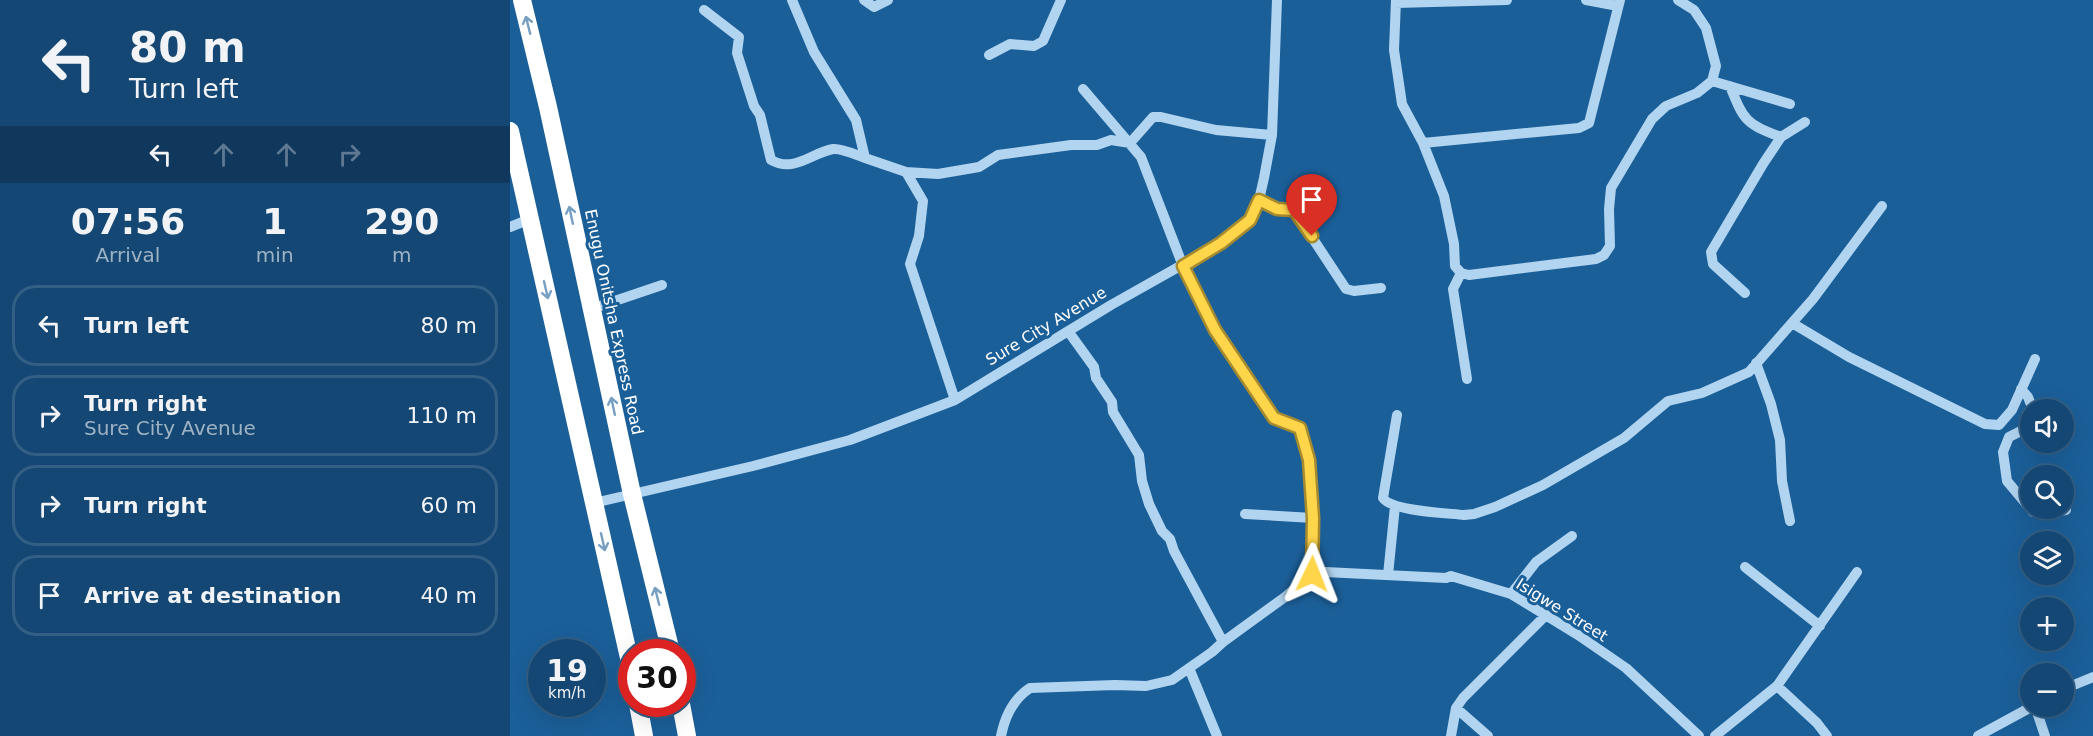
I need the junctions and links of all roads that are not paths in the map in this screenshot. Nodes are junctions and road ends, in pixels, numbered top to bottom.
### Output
1 (522, 0) edge
2 (792, 0) edge
3 (864, 0) edge
4 (888, 0) edge
5 (1060, 0) edge
6 (1277, 0) edge
7 (1507, 0) edge
8 (1586, 0) edge
9 (1678, 0) edge
10 (1396, 1) edge
11 (1619, 3) edge
12 (704, 10) dead end
13 (990, 55) dead end
14 (1712, 81) junction
15 (1730, 86) junction
16 (1083, 89) dead end
17 (1790, 105) dead end
18 (1805, 122) dead end
19 (510, 131) edge
20 (1272, 135) junction
21 (1782, 137) junction
22 (1130, 143) junction
23 (1423, 143) junction
24 (510, 158) edge
25 (865, 158) junction
26 (906, 172) junction
27 (521, 179) junction
28 (1259, 200) junction
29 (1882, 206) dead end
30 (530, 219) junction
31 (510, 226) edge
32 (1183, 266) junction
33 (1461, 273) junction
34 (662, 285) dead end
35 (1381, 288) dead end
36 (1745, 293) dead end
37 (591, 309) junction
38 (1792, 323) junction
39 (1068, 331) junction
40 (2035, 359) dead end
41 (1756, 363) junction
42 (1467, 378) dead end
43 (2021, 389) junction
44 (2029, 399) edge
45 (955, 400) junction
46 (1397, 415) dead end
47 (2020, 432) edge
48 (632, 494) junction
49 (2020, 496) edge
50 (594, 503) junction
51 (1395, 506) junction
52 (1245, 514) dead end
53 (1313, 518) junction
54 (1790, 521) dead end
55 (1572, 536) dead end
56 (1745, 567) dead end
57 (1857, 572) dead end
58 (1312, 574) junction
59 (1388, 575) junction
60 (1511, 594) junction
61 (1546, 615) junction
62 (1820, 626) junction
63 (625, 639) edge
64 (668, 639) edge
65 (1223, 642) junction
66 (1189, 669) junction
67 (2093, 677) edge
68 (2074, 685) edge
69 (1777, 686) junction
70 (1456, 708) junction
71 (2020, 714) edge
72 (640, 717) edge
73 (683, 717) edge
74 (2038, 717) edge
75 (644, 736) edge
76 (687, 736) edge
77 (1001, 736) edge
78 (1217, 736) edge
79 (1451, 736) edge
80 (1488, 736) edge
81 (1699, 736) edge
82 (1716, 736) edge
83 (1827, 736) edge
84 (1978, 736) edge
85 (2045, 736) edge

37 -> 1 highway, Enugu Onitsha Express Road
2 - 25 street
3 - 4 street
5 - 13 street
6 - 20 street, Sure City Avenue
7 - 10 street
8 - 11 street
9 - 14 street
10 - 23 street
11 - 23 street
12 - 25 street
14 - 15 street
14 - 33 street
15 - 17 street
15 - 21 street
16 - 22 street
18 - 21 street
19 - 27 highway
20 - 22 street
20 - 28 street, Sure City Avenue
21 - 36 street
22 - 26 street
22 - 32 street
23 - 33 street
24 - 27 highway
25 - 26 street
26 - 45 street
27 - 30 highway
28 - 32 street, Sure City Avenue
28 - 35 street
29 - 38 street
30 - 31 street
30 -> 50 highway
32 - 39 street, Sure City Avenue
32 - 53 street
33 - 42 street
34 - 37 street
48 -> 37 highway, Enugu Onitsha Express Road
38 - 41 street
38 - 43 street
39 - 45 street, Sure City Avenue
39 - 65 street
40 - 43 street
41 - 51 street
41 - 54 street
43 - 44 street
45 - 48 street, Sure City Avenue
46 - 51 street
47 - 49 street
48 - 50 street, Sure City Avenue
64 -> 48 highway, Enugu Onitsha Express Road
50 -> 63 highway
51 - 59 street
52 - 53 street
53 - 58 street
55 - 60 street
56 - 62 street
57 - 62 street
58 - 59 street, Isigwe Street
58 - 65 street
59 - 60 street, Isigwe Street
60 - 61 street, Isigwe Street
61 - 70 street
61 - 81 street, Isigwe Street
62 - 69 street
65 - 66 street
66 - 77 street
66 - 78 street
67 - 68 street
69 - 82 street
69 - 83 street
70 - 79 street
70 - 80 street
71 - 84 street
72 - 75 highway
73 - 76 highway
74 - 85 street

